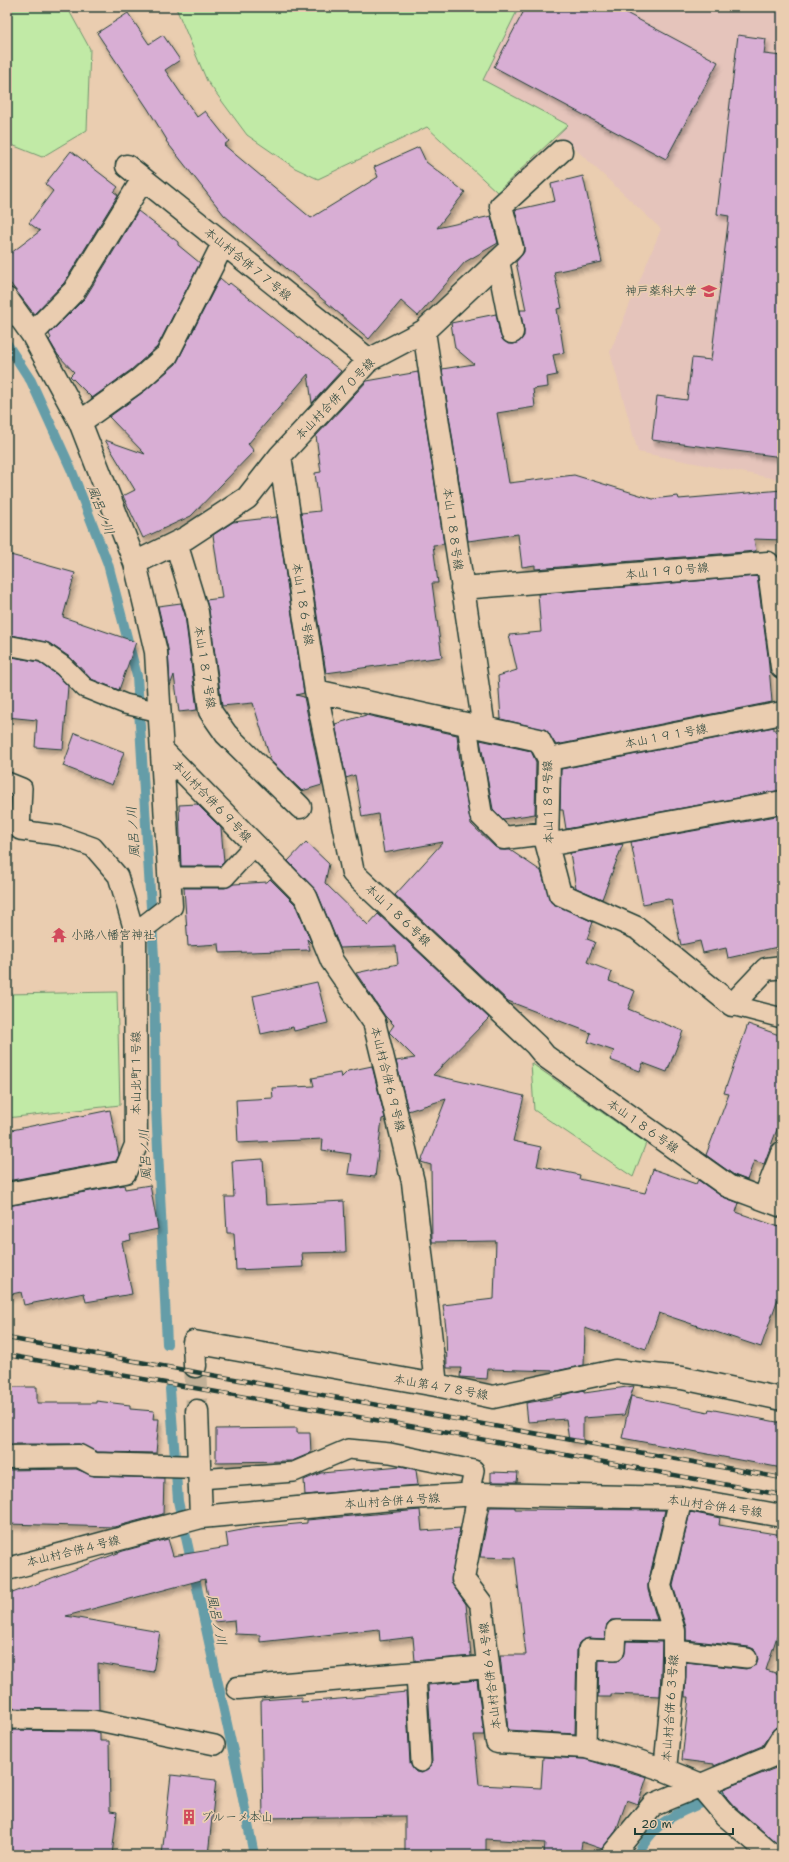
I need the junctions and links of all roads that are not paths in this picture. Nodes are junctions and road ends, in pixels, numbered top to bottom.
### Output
1 (561, 151) dead end
2 (223, 244) junction
3 (498, 261) junction
4 (7, 299) edge
5 (424, 331) junction
6 (512, 332) dead end
7 (32, 334) junction
8 (369, 360) junction
9 (80, 422) junction
10 (280, 456) junction
11 (176, 543) junction
12 (135, 563) junction
13 (462, 588) junction
14 (7, 645) edge
15 (782, 667) edge
16 (316, 691) junction
17 (160, 712) junction
18 (782, 713) edge
19 (475, 726) junction
20 (163, 751) junction
21 (549, 759) junction
22 (474, 767) joint
23 (7, 782) edge
24 (782, 802) edge
25 (300, 807) dead end
26 (547, 839) junction
27 (254, 845) junction
28 (169, 877) junction
29 (139, 931) junction
30 (782, 967) edge
31 (732, 1005) junction
32 (782, 1018) edge
33 (782, 1153) edge
34 (7, 1194) edge
35 (773, 1202) edge
36 (195, 1366) tunnel mouth
37 (436, 1385) junction
38 (782, 1400) edge
39 (197, 1411) tunnel mouth
40 (7, 1457) edge
41 (199, 1471) junction
42 (474, 1495) junction
43 (681, 1498) junction
44 (782, 1516) edge
45 (200, 1518) junction
46 (7, 1569) edge
47 (674, 1641) junction
48 (747, 1658) dead end
49 (488, 1667) junction
50 (416, 1674) junction
51 (238, 1688) dead end
52 (7, 1719) edge
53 (782, 1738) edge
54 (215, 1745) dead end
55 (586, 1747) junction
56 (421, 1762) dead end
57 (665, 1770) junction
58 (699, 1784) junction
59 (612, 1855) edge
60 (772, 1855) edge

1 - 3 street, 本山村合併７０号線
2 - 7 street, 本山村合併７７号線
2 - 8 street, 本山村合併７７号線
2 - 9 street
3 - 5 street, 本山村合併７０号線
3 - 6 street
4 - 7 street
5 - 8 street, 本山村合併７０号線
5 - 13 street, 本山１８８号線
7 - 9 street
8 - 10 street, 本山村合併７０号線
9 - 12 street
10 - 11 street, 本山村合併７０号線
10 - 16 street, 本山１８６号線
11 - 12 street, 本山村合併７０号線
11 - 25 street, 本山１８７号線
12 - 17 street
13 - 15 street, 本山１９０号線
13 - 19 street, 本山１８８号線
14 - 17 lane
16 - 19 street, 本山１８９号線
16 - 35 street, 本山１８６号線
17 - 20 street
18 - 21 street, 本山１９１号線
19 - 21 street, 本山１８９号線
19 - 22 lane
20 - 27 street, 本山村合併６９号線
20 - 28 street
21 - 26 street, 本山１８９号線
22 - 26 street
23 - 29 lane
24 - 26 street
26 - 31 street, 本山１８９号線
27 - 28 lane
27 - 37 street, 本山村合併６９号線
28 - 29 street
29 - 34 street, 本山北町１号線
30 - 31 street
31 - 32 lane
33 - 35 street
36 - 37 street, 本山第４７８号線
37 - 38 street, 本山第４７８号線
39 - 41 street
40 - 41 street
41 - 42 lane
41 - 45 street
42 - 43 street, 本山村合併４号線
42 - 45 street, 本山村合併４号線
42 - 49 street, 本山村合併６４号線
43 - 44 street, 本山村合併４号線
43 - 47 street, 本山村合併６３号線
45 - 46 street, 本山村合併４号線
47 - 48 lane
47 - 55 lane
47 - 57 street, 本山村合併６３号線
49 - 50 street
49 - 55 street, 本山村合併６４号線
50 - 51 street
50 - 56 lane
52 - 54 lane
53 - 58 street
55 - 57 street, 本山村合併６４号線
57 - 58 street, 本山村合併６３号線
58 - 59 street
58 - 60 street

